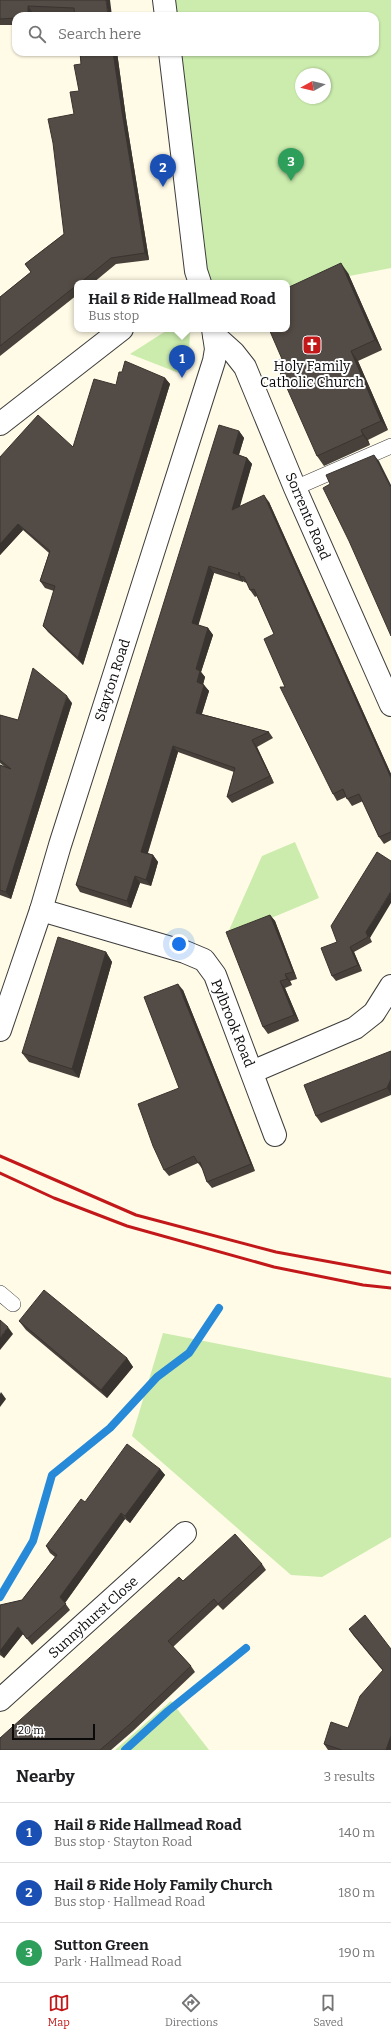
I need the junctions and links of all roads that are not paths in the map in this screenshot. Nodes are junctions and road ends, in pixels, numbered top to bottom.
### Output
1 (164, 0) edge
2 (166, 12) edge
3 (170, 56) edge
4 (192, 279) edge
5 (118, 332) edge
6 (214, 332) edge
7 (0, 424) edge
8 (391, 446) edge
9 (295, 488) junction
10 (391, 705) edge
11 (41, 910) junction
12 (391, 986) edge
13 (0, 1030) edge
14 (252, 1072) junction
15 (276, 1135) dead end
16 (0, 1293) edge
17 (13, 1304) dead end
18 (185, 1533) dead end
19 (0, 1700) edge

1 - 2 street
3 - 4 street
5 - 7 street
6 - 9 street, Sorrento Road
6 - 11 street, Stayton Road
8 - 9 lane
9 - 10 street, Sorrento Road
11 - 13 street, Stayton Road
11 - 14 street, Pylbrook Road
12 - 14 street
14 - 15 street, Pylbrook Road
16 - 17 lane
18 - 19 street, Sunnyhurst Close

